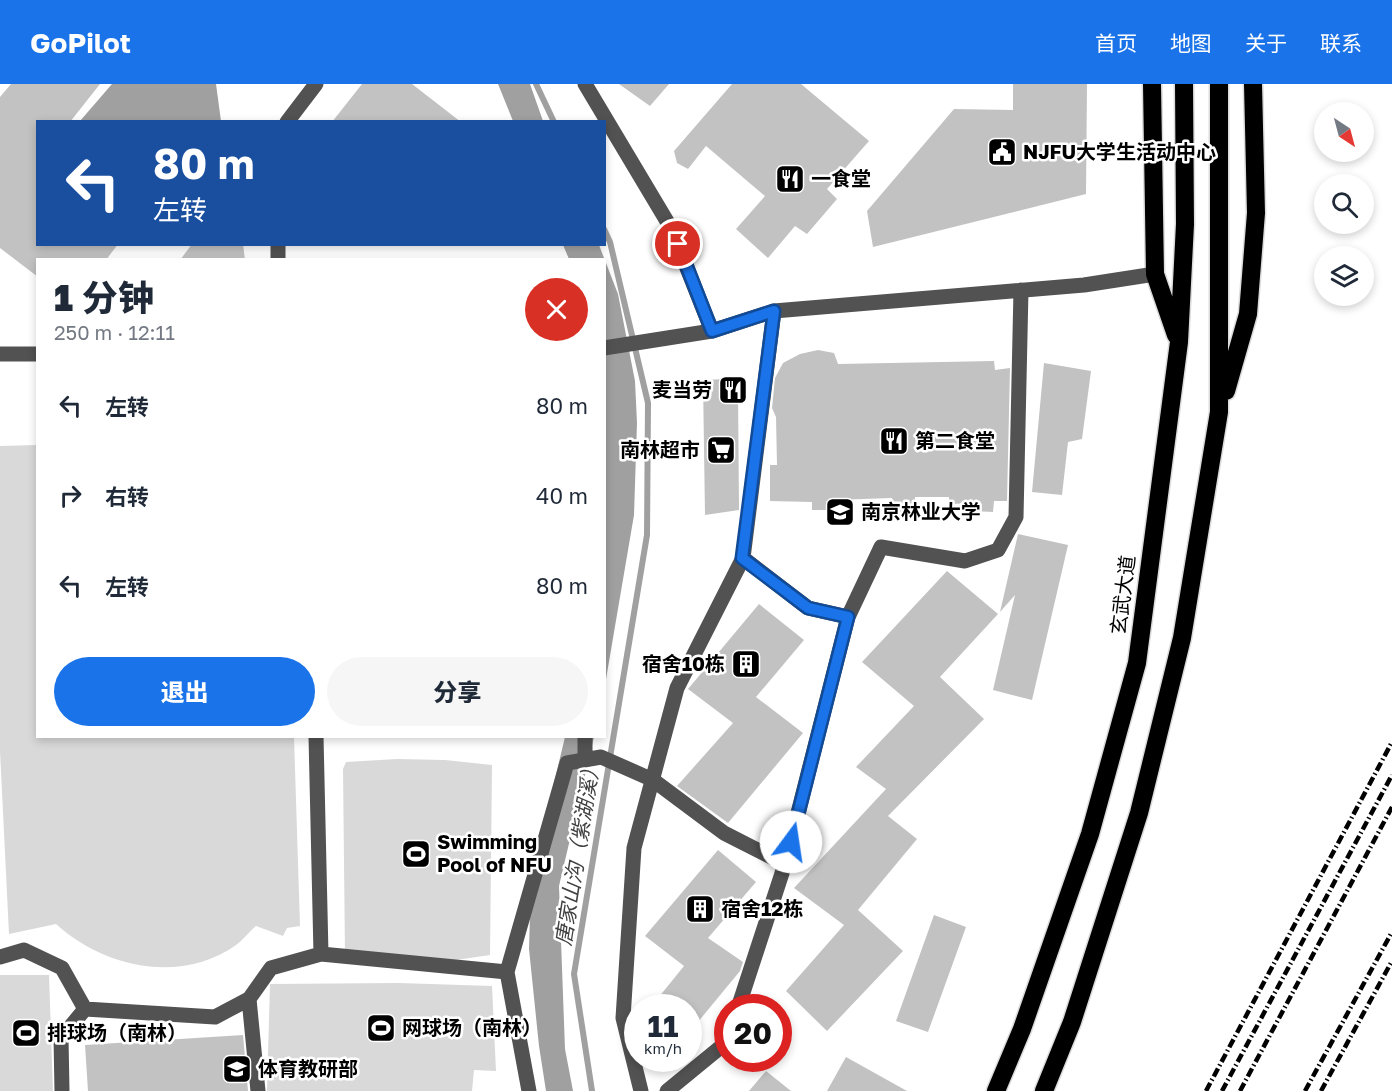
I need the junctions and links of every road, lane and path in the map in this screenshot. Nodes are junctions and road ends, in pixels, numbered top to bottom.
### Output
1 (315, 84) edge
2 (585, 84) edge
3 (1152, 84) edge
4 (1184, 84) edge
5 (1219, 84) edge
6 (1253, 84) edge
7 (288, 120) edge
8 (1155, 274) junction
9 (1021, 290) junction
10 (774, 311) junction
11 (712, 331) junction
12 (1179, 342) junction
13 (606, 348) edge
14 (0, 354) edge
15 (36, 354) edge
16 (1220, 412) junction
17 (742, 558) junction
18 (848, 617) junction
19 (316, 738) edge
20 (585, 738) edge
21 (585, 760) junction
22 (652, 780) junction
23 (785, 864) junction
24 (321, 954) junction
25 (0, 957) edge
26 (507, 972) junction
27 (743, 994) edge
28 (249, 999) junction
29 (85, 1009) junction
30 (714, 1052) edge
31 (62, 1091) edge
32 (258, 1091) edge
33 (529, 1091) edge
34 (641, 1091) edge
35 (667, 1091) edge
36 (996, 1091) edge
37 (1044, 1091) edge

1 - 7 lane
2 - 11 lane
3 - 8 highway
4 - 12 highway, 玄武大道
5 - 16 highway
6 - 16 highway
8 - 9 lane
8 - 12 highway
9 - 10 lane
9 - 18 lane
10 - 11 lane
10 - 17 lane
11 - 13 lane
12 - 36 highway, 玄武大道
14 - 15 lane
16 - 37 highway
17 - 18 lane
17 - 22 lane
18 - 23 lane
19 - 24 lane
20 - 21 lane
21 - 22 lane
21 - 26 lane
22 - 23 lane
22 - 34 lane
23 - 27 lane
24 - 26 lane
24 - 28 lane
25 - 29 lane
26 - 33 lane
28 - 29 lane
28 - 32 lane
29 - 31 lane
30 - 35 lane

